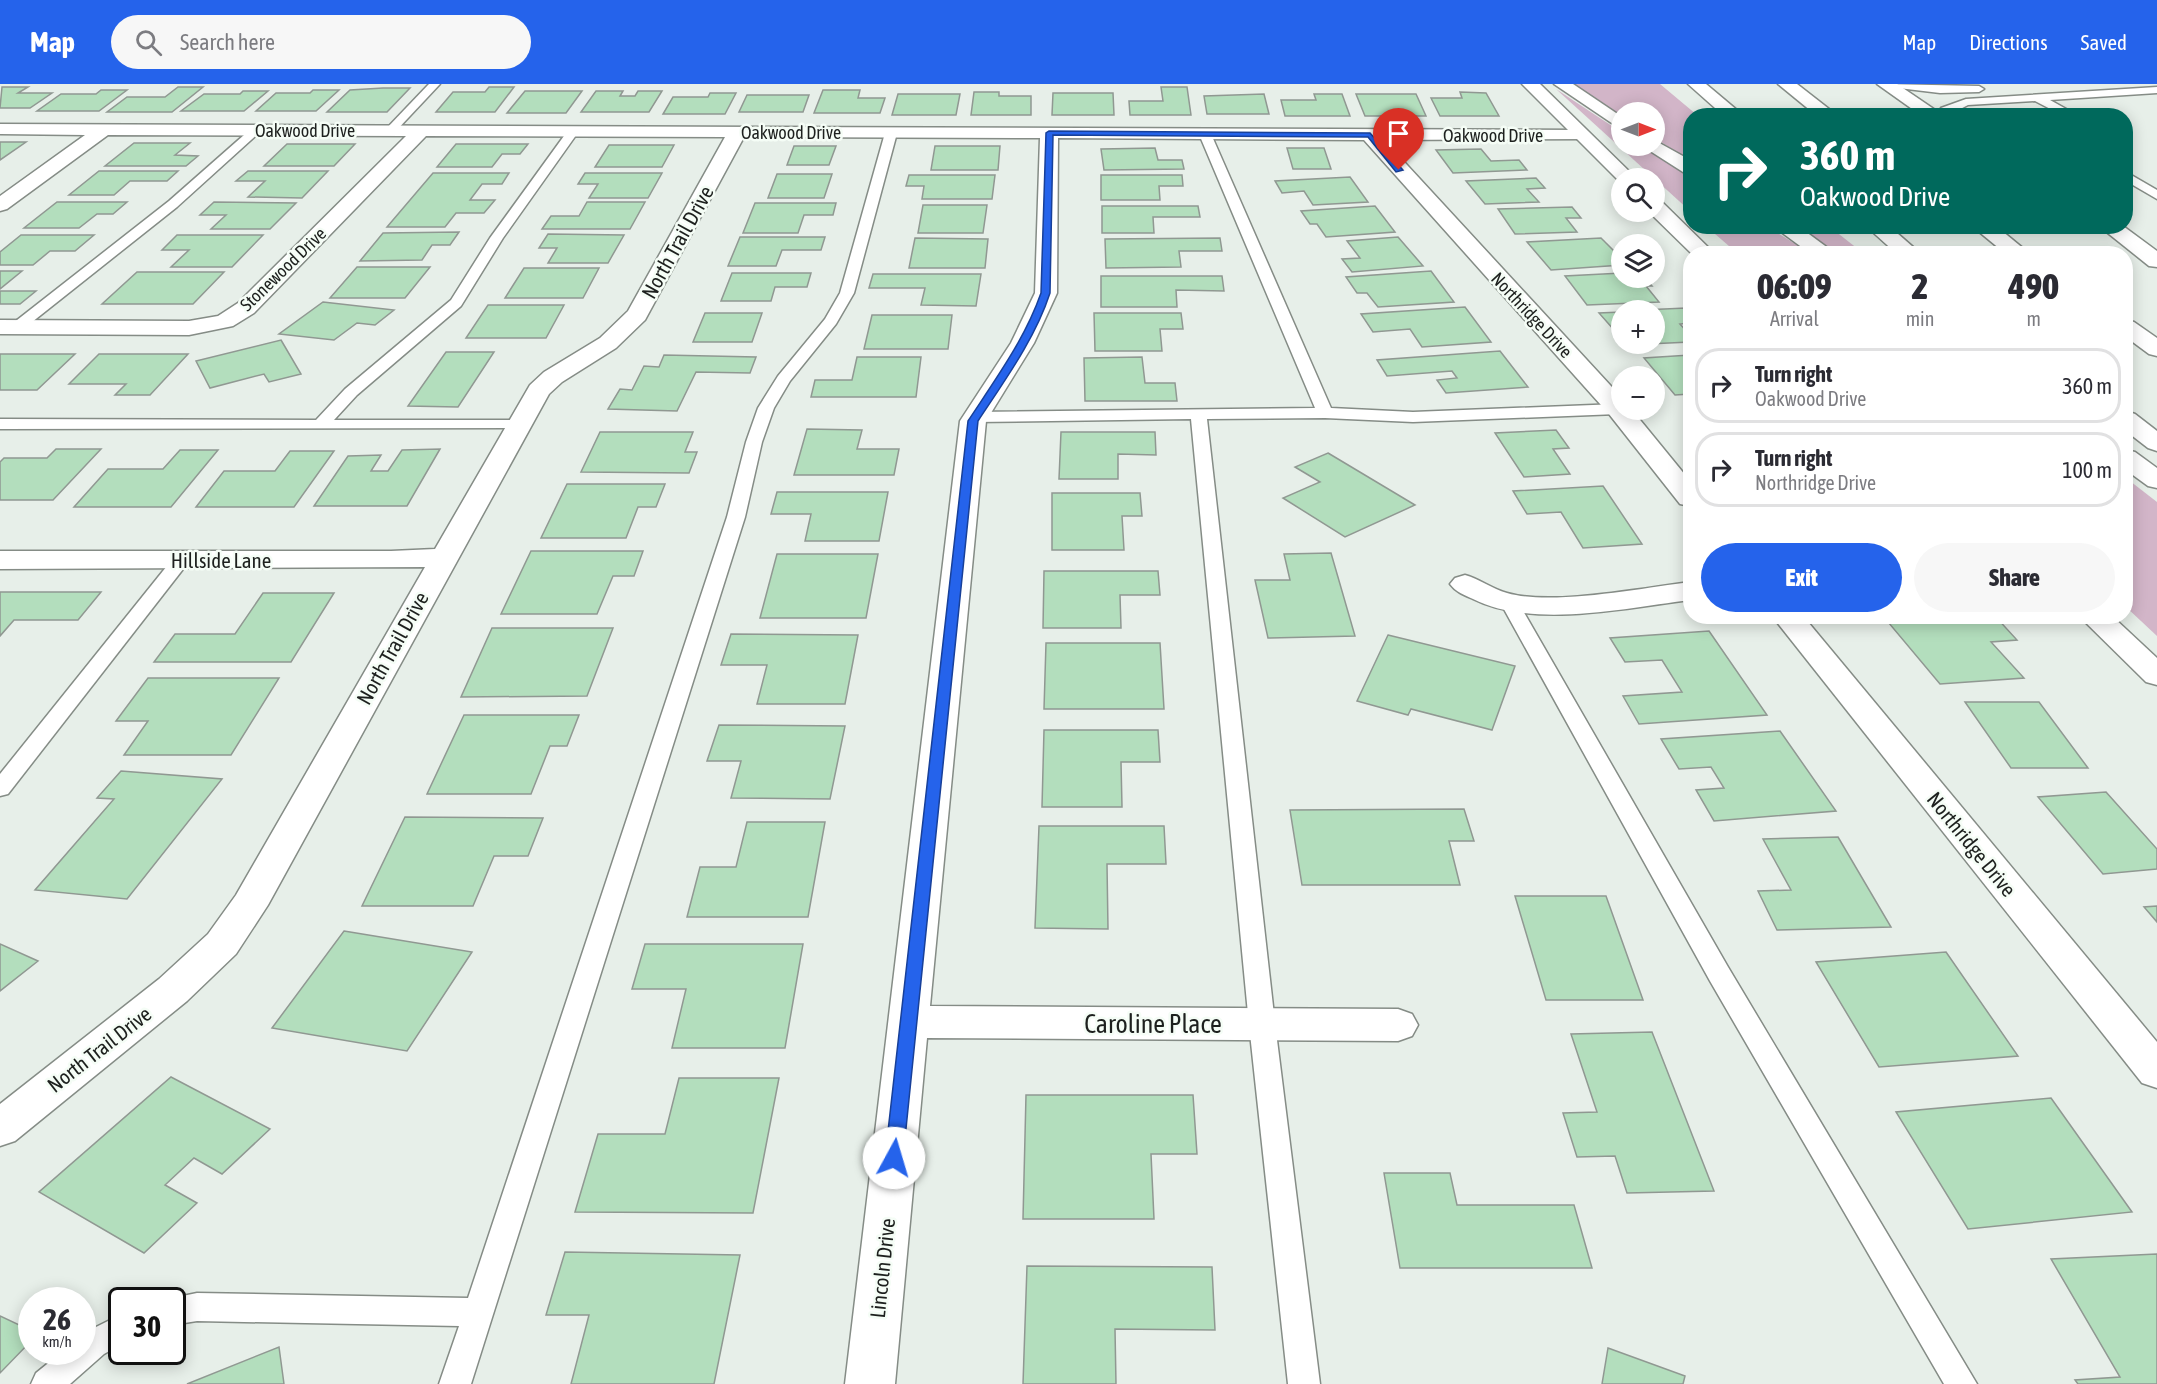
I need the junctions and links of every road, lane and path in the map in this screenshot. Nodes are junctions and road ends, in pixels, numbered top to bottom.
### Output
1 (435, 84) edge
2 (1530, 84) edge
3 (1562, 84) edge
4 (1696, 84) edge
5 (1786, 84) edge
6 (1885, 84) edge
7 (1890, 84) edge
8 (2108, 84) edge
9 (2157, 90) edge
10 (2036, 96) junction
11 (1725, 108) edge
12 (1818, 108) edge
13 (1922, 108) edge
14 (1950, 108) edge
15 (2057, 108) edge
16 (1611, 117) edge
17 (0, 129) edge
18 (103, 130) junction
19 (256, 130) junction
20 (390, 131) junction
21 (421, 131) junction
22 (573, 131) junction
23 (738, 131) junction
24 (891, 133) junction
25 (1049, 133) junction
26 (1205, 134) junction
27 (1370, 135) junction
28 (1582, 135) junction
29 (1665, 152) edge
30 (1683, 164) edge
31 (1617, 168) edge
32 (2133, 180) edge
33 (2157, 195) edge
34 (0, 205) edge
35 (1665, 216) edge
36 (1683, 233) edge
37 (1684, 234) edge
38 (1795, 234) edge
39 (1886, 234) edge
40 (1993, 234) edge
41 (2120, 234) edge
42 (2127, 234) edge
43 (1697, 246) edge
44 (1814, 246) edge
45 (1901, 246) edge
46 (2009, 246) edge
47 (2157, 252) edge
48 (2157, 261) edge
49 (8, 327) edge
50 (2133, 332) edge
51 (2157, 349) edge
52 (1611, 401) edge
53 (1611, 409) edge
54 (1325, 413) junction
55 (1199, 416) junction
56 (975, 417) junction
57 (1627, 420) edge
58 (0, 424) edge
59 (321, 424) junction
60 (519, 424) junction
61 (2133, 424) edge
62 (2157, 443) edge
63 (2133, 463) edge
64 (2157, 480) edge
65 (1683, 489) edge
66 (442, 557) junction
67 (0, 560) edge
68 (181, 560) junction
69 (1465, 584) dead end
70 (1683, 592) edge
71 (1509, 602) junction
72 (1794, 624) edge
73 (2103, 624) edge
74 (2157, 675) edge
75 (0, 789) edge
76 (908, 1022) junction
77 (1262, 1024) junction
78 (1398, 1025) dead end
79 (2157, 1071) edge
80 (0, 1128) edge
81 (186, 1309) edge
82 (479, 1312) junction
83 (108, 1336) edge
84 (47, 1384) edge
85 (455, 1384) edge
86 (870, 1384) edge
87 (1304, 1384) edge
88 (1961, 1384) edge

1 - 20 lane
2 - 28 main road
3 - 16 main road
4 - 11 main road
5 - 12 main road
6 - 13 main road
7 - 8 lane
9 - 10 lane
10 - 14 lane
10 - 15 lane
17 - 18 main road, Oakwood Drive
18 - 19 main road, Oakwood Drive
18 - 34 main road
19 - 20 main road, Oakwood Drive
19 - 49 lane
20 - 21 main road, Oakwood Drive
21 - 22 main road, Oakwood Drive
21 - 49 main road, Stonewood Drive
22 - 23 main road, Oakwood Drive
22 - 59 lane
23 - 24 main road, Oakwood Drive
23 - 60 main road, North Trail Drive
24 - 25 main road, Oakwood Drive
24 - 82 lane
25 - 26 main road, Oakwood Drive
25 - 56 main road, Lincoln Drive
26 - 27 main road, Oakwood Drive
26 - 54 lane
27 - 28 main road, Oakwood Drive
27 - 52 main road, Northridge Drive
28 - 31 main road
29 - 30 main road
32 - 33 lane
35 - 36 main road
37 - 43 main road
38 - 44 main road
39 - 45 main road
40 - 46 main road
41 - 48 main road
42 - 47 main road
50 - 51 main road
53 - 54 lane
54 - 55 lane
55 - 56 lane
55 - 77 lane
56 - 76 main road, Lincoln Drive
57 - 65 main road, Northridge Drive
58 - 59 lane
59 - 60 lane
60 - 66 main road, North Trail Drive
61 - 62 main road
63 - 64 main road
66 - 68 main road, Hillside Lane
66 - 80 main road, North Trail Drive
67 - 68 main road, Hillside Lane
68 - 75 lane
69 - 71 main road
70 - 71 main road
71 - 88 lane
72 - 79 main road, Northridge Drive
73 - 74 main road
76 - 77 main road, Caroline Place
76 - 86 main road, Lincoln Drive
77 - 78 main road, Caroline Place
77 - 87 lane
81 - 82 lane
82 - 85 lane
83 - 84 lane

